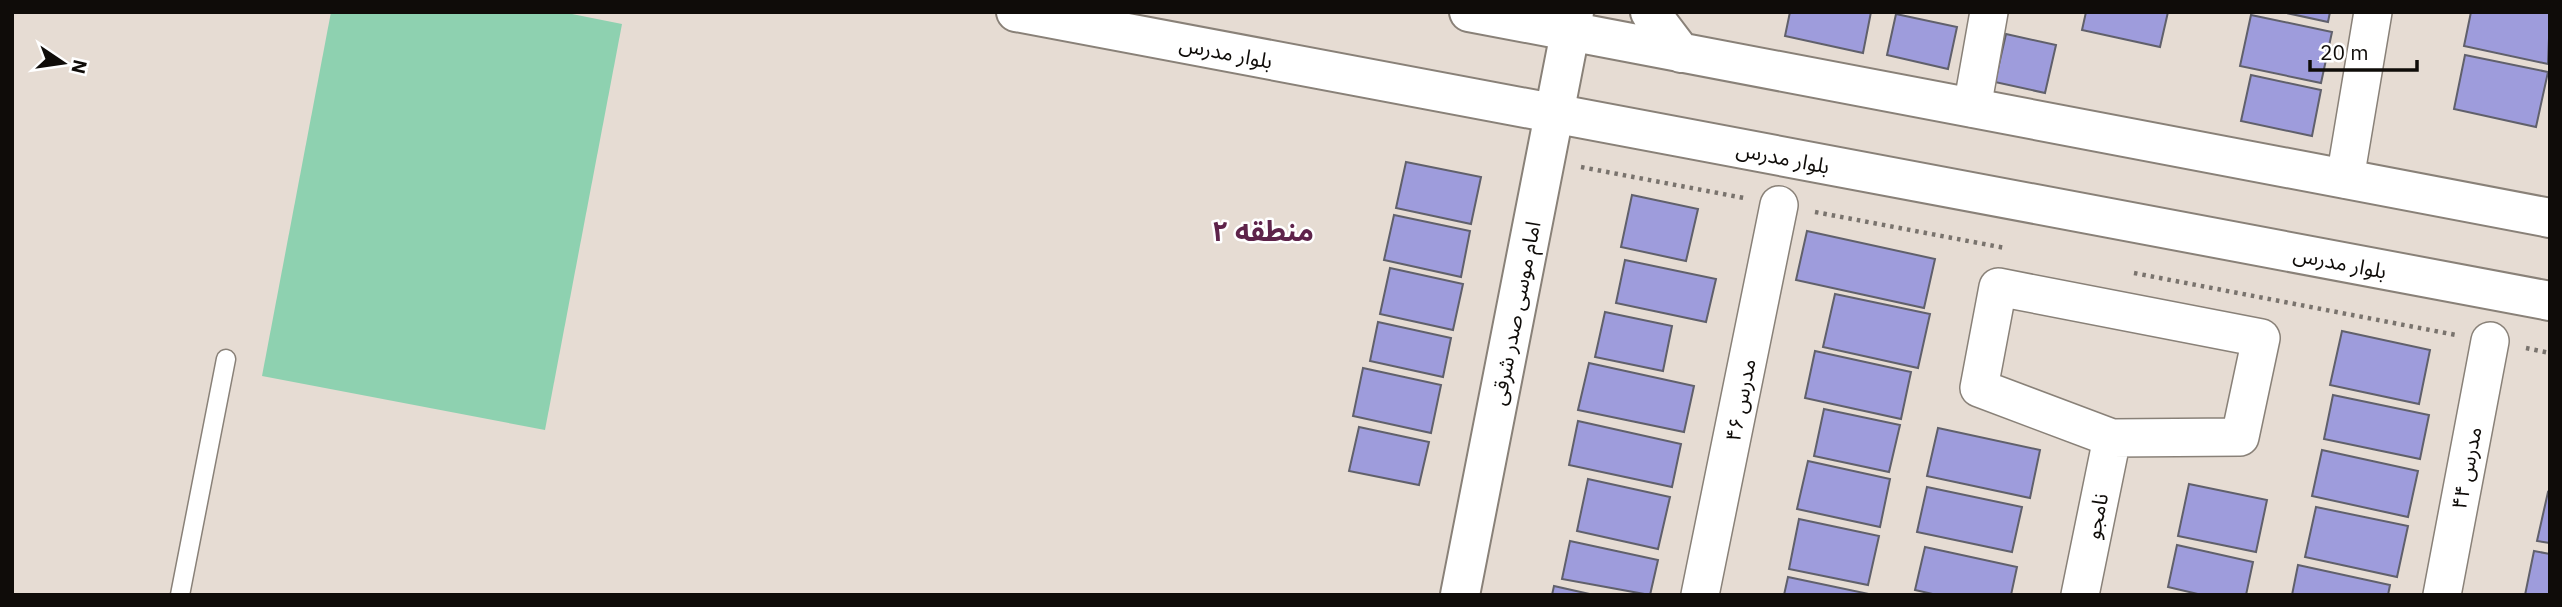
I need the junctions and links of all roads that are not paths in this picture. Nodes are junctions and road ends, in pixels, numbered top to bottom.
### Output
1 (1016, 12) edge
2 (1469, 12) edge
3 (1650, 12) edge
4 (1989, 12) edge
5 (2373, 12) edge
6 (1572, 22) edge
7 (1681, 53) junction
8 (1972, 107) junction
9 (1555, 114) junction
10 (2345, 179) junction
11 (1779, 205) dead end
12 (2550, 218) edge
13 (2550, 301) edge
14 (2490, 341) dead end
15 (226, 359) dead end
16 (2112, 438) junction
17 (180, 595) edge
18 (1460, 595) edge
19 (1700, 595) edge
20 (2080, 595) edge
21 (2442, 595) edge

1 - 9 main road, بلوار مدرس
2 - 6 main road
3 - 7 main road
4 - 8 street
5 - 10 street
6 - 7 main road
6 - 9 main road, امام موسی صدر شرقی
7 - 8 main road
8 - 10 main road
9 - 13 main road, بلوار مدرس
9 - 18 main road, امام موسی صدر شرقی
10 - 12 main road
11 - 19 street, مدرس ۴۶
14 - 21 street, مدرس ۴۴
15 - 17 lane
16 - 16 street
16 - 20 street, نامجو

